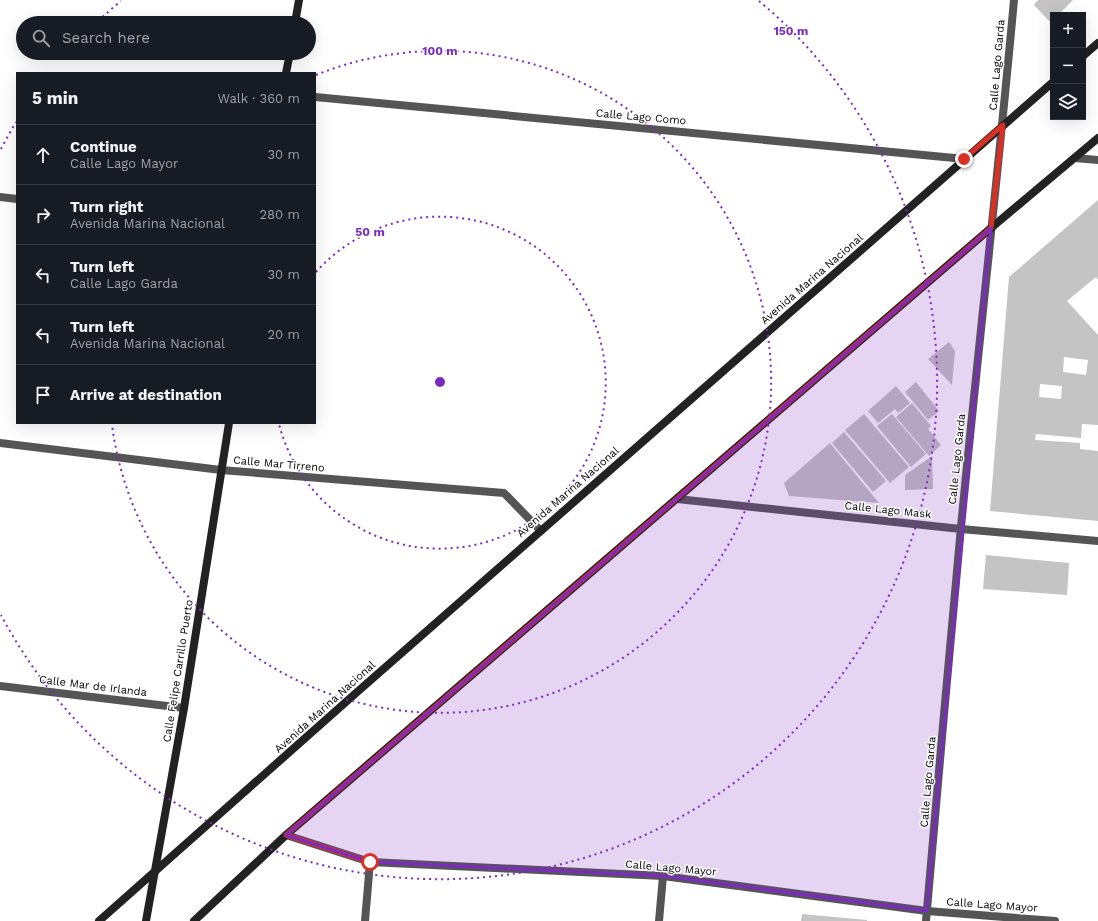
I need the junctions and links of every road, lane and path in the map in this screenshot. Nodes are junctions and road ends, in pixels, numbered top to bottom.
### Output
1 (299, 0) edge
2 (1014, 0) edge
3 (296, 16) edge
4 (1098, 43) edge
5 (1086, 53) edge
6 (289, 60) edge
7 (286, 72) edge
8 (1051, 84) edge
9 (316, 97) edge
10 (1003, 125) junction
11 (1098, 138) edge
12 (1075, 158) junction
13 (964, 159) junction
14 (1098, 160) edge
15 (0, 197) edge
16 (16, 199) edge
17 (991, 228) junction
18 (228, 424) edge
19 (0, 443) edge
20 (221, 470) junction
21 (677, 499) junction
22 (961, 529) junction
23 (541, 531) junction
24 (1098, 541) edge
25 (0, 686) edge
26 (184, 708) junction
27 (286, 835) junction
28 (370, 862) junction
29 (155, 872) junction
30 (663, 876) junction
31 (927, 911) junction
32 (99, 921) edge
33 (146, 921) edge
34 (194, 921) edge
35 (364, 921) edge
36 (659, 921) edge
37 (926, 921) edge
38 (1055, 921) edge

1 - 3 main road
2 - 10 street, Calle Lago Garda
4 - 5 main road
6 - 7 main road
8 - 10 main road, Avenida Marina Nacional
9 - 13 street, Calle Lago Como
10 - 13 main road, Avenida Marina Nacional
10 - 17 street, Calle Lago Garda
11 - 12 main road
12 - 14 street
12 - 17 main road
13 - 23 main road, Avenida Marina Nacional
15 - 16 street
17 - 21 main road
17 - 22 street, Calle Lago Garda
18 - 20 main road, Calle Felipe Carrillo Puerto
19 - 20 street, Calle Mar Tirreno
20 - 23 street, Calle Mar Tirreno
20 - 26 main road, Calle Felipe Carrillo Puerto
21 - 22 street, Calle Lago Mask
21 - 27 main road
22 - 24 street, Calle Lago Mask
22 - 31 street, Calle Lago Garda
23 - 29 main road, Avenida Marina Nacional
25 - 26 street, Calle Mar de Irlanda
26 - 29 main road, Calle Felipe Carrillo Puerto
27 - 28 street, Calle Lago Mayor
27 - 34 main road
28 - 30 street, Calle Lago Mayor
28 - 35 street
29 - 32 main road, Avenida Marina Nacional
29 - 33 main road, Calle Felipe Carrillo Puerto
30 - 31 street, Calle Lago Mayor
30 - 36 street
31 - 37 street, Calle Lago Garda
31 - 38 street, Calle Lago Mayor

